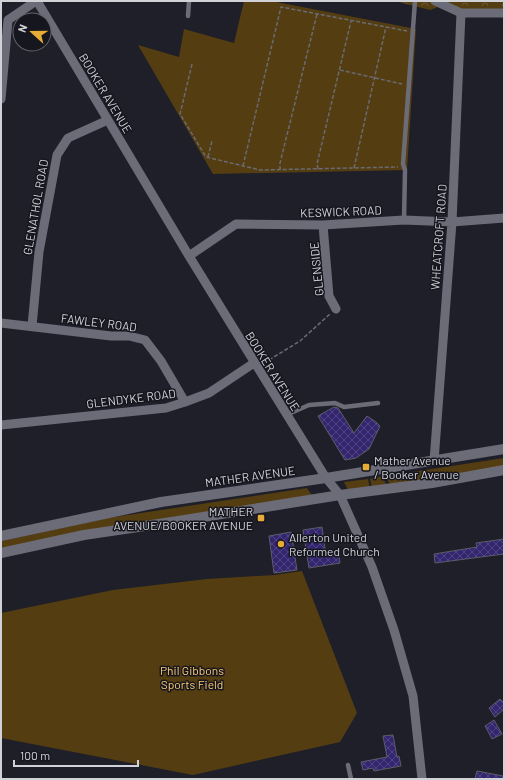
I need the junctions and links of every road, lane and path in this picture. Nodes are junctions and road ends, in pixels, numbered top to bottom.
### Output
1 (37, 1) edge
2 (189, 1) edge
3 (415, 1) edge
4 (435, 1) edge
5 (504, 13) edge
6 (317, 14) junction
7 (461, 14) junction
8 (188, 16) dead end
9 (351, 20) junction
10 (386, 27) junction
11 (412, 32) junction
12 (192, 64) dead end
13 (340, 70) junction
14 (375, 78) junction
15 (409, 86) junction
16 (1, 99) edge
17 (108, 120) junction
18 (212, 141) dead end
19 (208, 158) junction
20 (243, 166) junction
21 (404, 167) junction
22 (354, 168) junction
23 (319, 169) junction
24 (280, 170) junction
25 (504, 218) edge
26 (404, 220) junction
27 (452, 222) junction
28 (324, 225) junction
29 (189, 256) junction
30 (336, 309) joint
31 (1, 323) edge
32 (32, 326) junction
33 (255, 365) junction
34 (185, 402) junction
35 (378, 403) dead end
36 (286, 415) junction
37 (1, 425) edge
38 (504, 449) edge
39 (434, 461) junction
40 (504, 470) edge
41 (326, 478) junction
42 (340, 495) junction
43 (1, 536) edge
44 (1, 553) edge
45 (348, 765) dead end
46 (351, 779) edge
47 (422, 779) edge

1 - 16 street
1 - 17 street, BOOKER AVENUE
2 - 8 lane
3 - 11 lane
4 - 7 street
5 - 7 street
6 - 9 path
6 - 20 path
6 - 24 path
7 - 27 street, WHEATCROFT ROAD
9 - 10 path
9 - 13 path
10 - 11 path
10 - 14 path
11 - 15 lane
12 - 19 path
13 - 14 path
13 - 23 path
14 - 15 path
14 - 22 path
15 - 21 lane
17 - 29 street, BOOKER AVENUE
17 - 32 street, GLENATHOL ROAD
18 - 19 path
19 - 20 path
20 - 24 path
21 - 22 path
21 - 26 lane
22 - 23 path
23 - 24 path
25 - 27 street, KESWICK ROAD
26 - 27 street, KESWICK ROAD
26 - 28 street, KESWICK ROAD
27 - 39 street, WHEATCROFT ROAD
28 - 29 street, KESWICK ROAD
28 - 30 street, GLENSIDE
29 - 33 street, BOOKER AVENUE
30 - 33 path
31 - 32 street, FAWLEY ROAD
32 - 34 street, FAWLEY ROAD
33 - 34 street, GLENDYKE ROAD
33 - 36 street, BOOKER AVENUE
34 - 37 street, GLENDYKE ROAD
35 - 36 lane
36 - 41 street, BOOKER AVENUE
38 - 39 main road, MATHER AVENUE
39 - 41 main road, MATHER AVENUE
40 - 42 main road
41 - 42 street, BOOKER AVENUE
41 - 43 main road, MATHER AVENUE
42 - 44 main road
42 - 47 street, BOOKER AVENUE
45 - 46 lane

